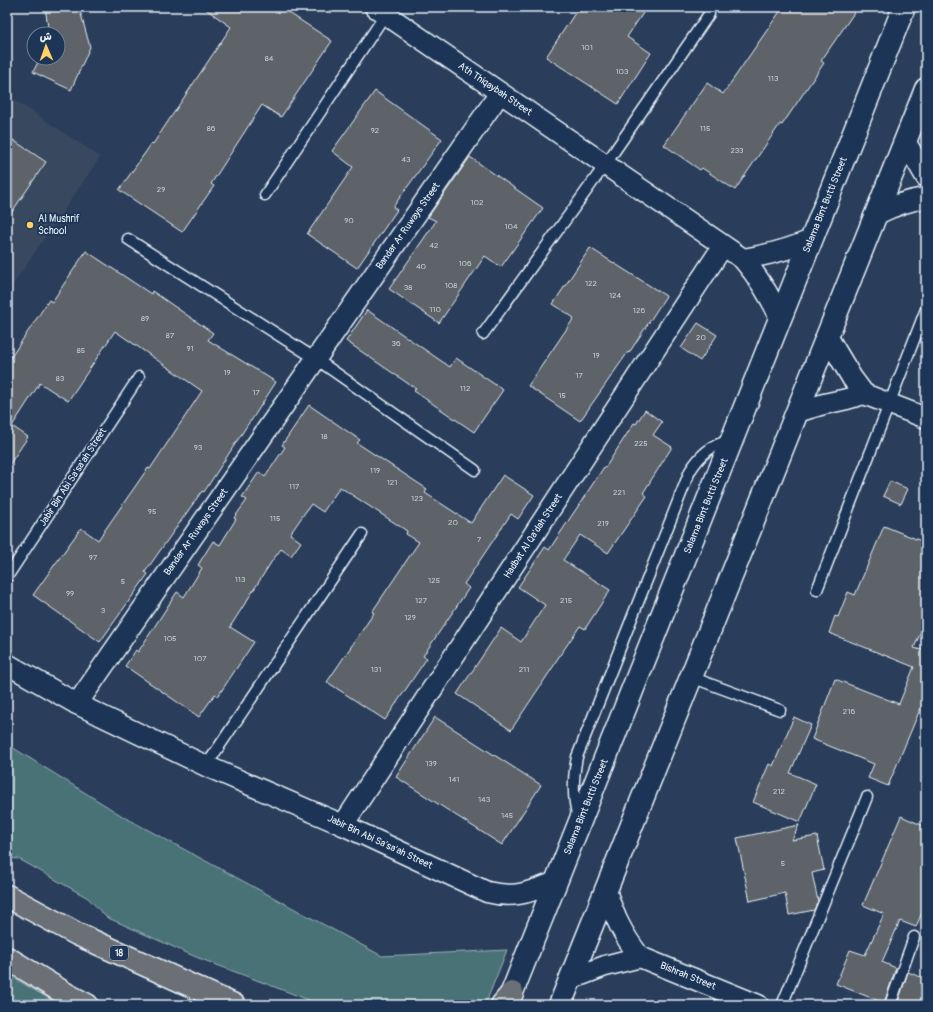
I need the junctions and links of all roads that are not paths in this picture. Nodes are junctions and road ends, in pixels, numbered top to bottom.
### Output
1 (901, 8) edge
2 (383, 9) edge
3 (710, 14) dead end
4 (926, 89) edge
5 (500, 93) junction
6 (905, 141) junction
7 (605, 165) junction
8 (926, 177) edge
9 (265, 194) dead end
10 (926, 198) edge
11 (877, 214) junction
12 (128, 239) dead end
13 (811, 240) junction
14 (723, 246) junction
15 (743, 259) junction
16 (926, 309) edge
17 (780, 318) junction
18 (483, 334) dead end
19 (827, 336) junction
20 (316, 359) junction
21 (139, 377) dead end
22 (864, 394) junction
23 (889, 404) junction
24 (797, 412) junction
25 (926, 418) edge
26 (475, 470) dead end
27 (362, 534) dead end
28 (7, 577) edge
29 (818, 590) dead end
30 (7, 664) edge
31 (691, 677) junction
32 (77, 704) junction
33 (780, 710) dead end
34 (206, 766) junction
35 (867, 798) dead end
36 (343, 825) junction
37 (556, 882) junction
38 (606, 890) junction
39 (7, 896) edge
40 (914, 937) dead end
41 (640, 957) junction
42 (7, 958) edge
43 (571, 979) junction
44 (69, 999) edge
45 (507, 1001) edge
46 (87, 1005) edge
47 (104, 1005) edge
48 (234, 1005) edge
49 (560, 1005) edge
50 (758, 1005) edge
51 (782, 1005) edge
52 (890, 1005) edge

1 - 13 main road, Salama Bint Butti Street
2 - 5 street, Ath Thiqaybah Street
2 - 9 lane, Ath Thiqaybah Street
3 - 7 lane
4 - 6 main road
5 - 7 street, Ath Thiqaybah Street
5 - 20 street, Bandar Ar Ruways Street
6 - 8 street
6 - 11 main road
7 - 14 street, Ath Thiqaybah Street
7 - 18 lane
10 - 11 street
11 - 19 main road
12 - 20 lane
13 - 15 street
13 - 17 main road, Salama Bint Butti Street
14 - 15 street, Ath Thiqaybah Street
14 - 36 street, Hadbat Al Qa'dah Street
15 - 17 street, Ath Thiqaybah Street
16 - 23 lane
17 - 37 main road, Salama Bint Butti Street
19 - 22 street
19 - 24 main road
20 - 26 lane
20 - 32 street, Bandar Ar Ruways Street
21 - 28 lane, Jabir Bin Abi Sa'sa'ah Street
22 - 23 street
22 - 24 street
23 - 25 street
23 - 29 lane
24 - 31 main road
27 - 34 lane
30 - 32 street, Jabir Bin Abi Sa'sa'ah Street
31 - 33 lane
31 - 38 main road
32 - 34 street, Jabir Bin Abi Sa'sa'ah Street
34 - 36 street, Jabir Bin Abi Sa'sa'ah Street
35 - 51 lane
36 - 37 street, Jabir Bin Abi Sa'sa'ah Street
37 - 45 main road, Salama Bint Butti Street
38 - 41 street, Bishrah Street
38 - 43 main road
39 - 48 main road, 18
40 - 52 lane
41 - 43 street
41 - 50 street, Bishrah Street
42 - 44 main road
43 - 49 main road
44 - 46 main road
44 - 47 main road

